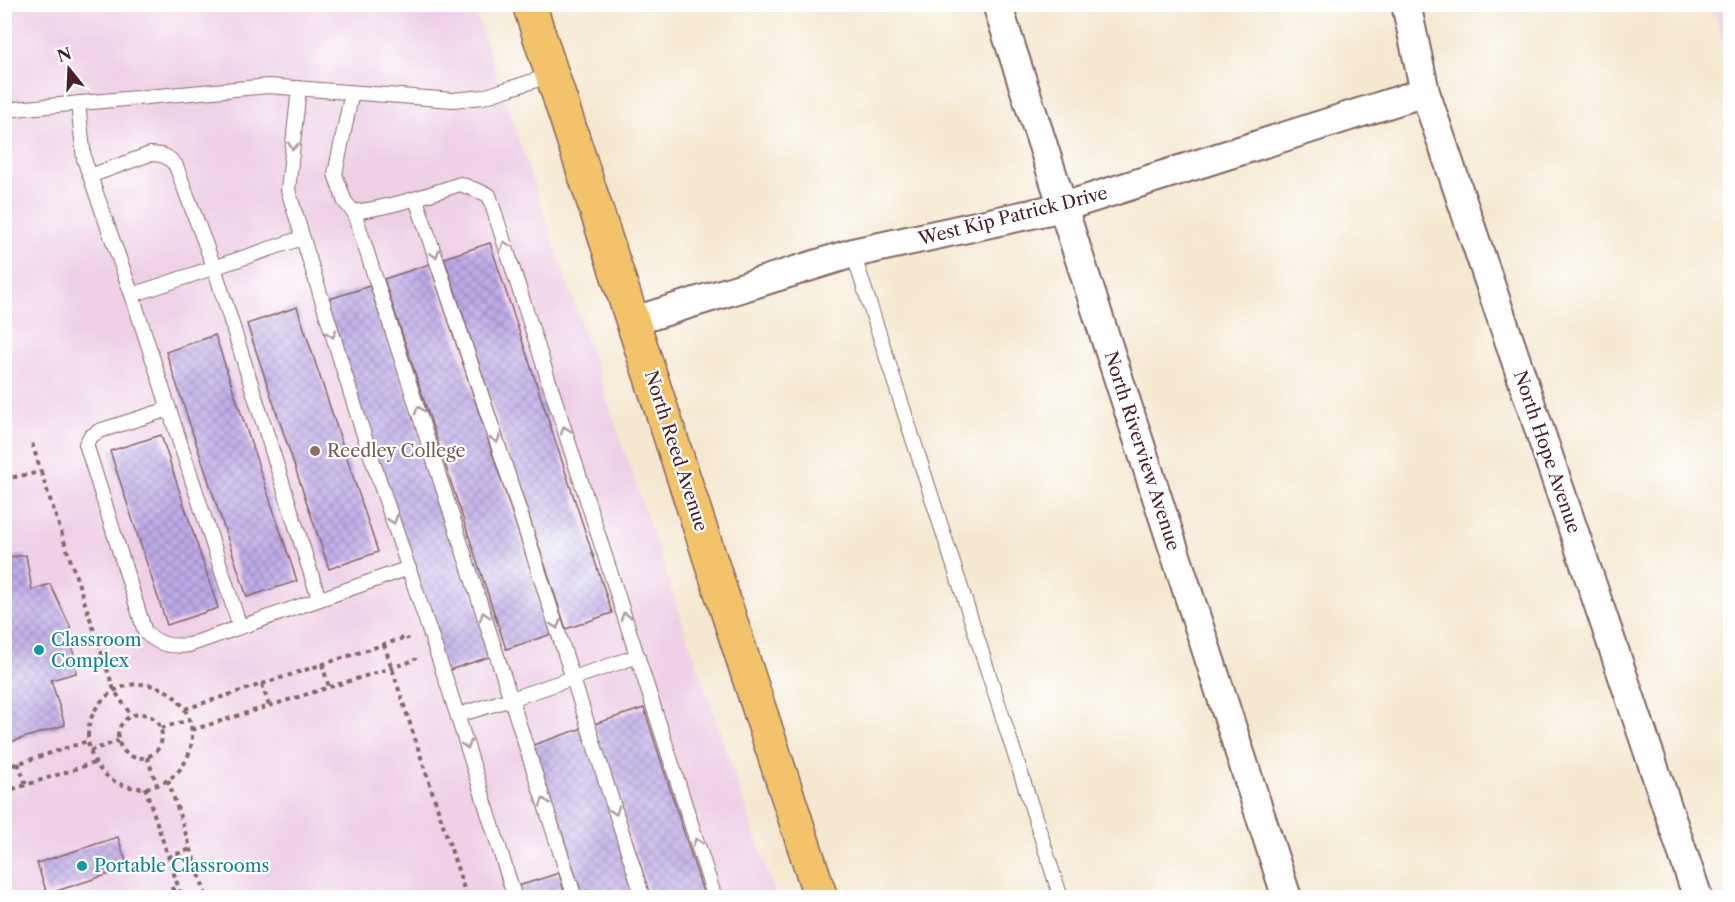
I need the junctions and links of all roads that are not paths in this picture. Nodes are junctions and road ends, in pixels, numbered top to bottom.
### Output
1 (529, 4) edge
2 (997, 4) edge
3 (1406, 4) edge
4 (552, 75) junction
5 (298, 88) junction
6 (352, 92) junction
7 (1425, 92) junction
8 (78, 103) junction
9 (4, 110) edge
10 (90, 176) junction
11 (416, 199) junction
12 (1063, 207) junction
13 (354, 212) junction
14 (302, 238) junction
15 (853, 253) junction
16 (214, 267) junction
17 (132, 295) junction
18 (634, 321) junction
19 (169, 409) junction
20 (409, 568) junction
21 (319, 599) junction
22 (240, 627) junction
23 (638, 656) junction
24 (573, 678) junction
25 (511, 699) junction
26 (458, 715) junction
27 (515, 897) edge
28 (575, 897) edge
29 (643, 897) edge
30 (715, 897) edge
31 (821, 897) edge
32 (1061, 897) edge
33 (1287, 897) edge
34 (1698, 897) edge

1 - 4 main road, North Reed Avenue
2 - 12 street, North Riverview Avenue
3 - 7 street, North Hope Avenue
4 - 6 lane
4 - 18 main road, North Reed Avenue
5 - 6 lane
5 - 8 lane
5 -> 14 lane
6 - 13 lane
7 - 12 street, West Kip Patrick Drive
7 - 34 street, North Hope Avenue
8 - 9 lane
8 - 10 lane
10 - 16 lane
10 - 17 lane
11 - 13 lane
23 -> 11 lane
11 -> 24 lane
12 - 15 street, West Kip Patrick Drive
12 - 33 street, North Riverview Avenue
25 -> 13 lane
14 - 16 lane
14 -> 20 lane
15 - 18 street, West Kip Patrick Drive
15 - 32 lane
16 - 17 lane
16 - 21 lane
17 - 19 lane
18 - 31 main road, North Reed Avenue
19 - 22 lane
19 - 22 lane
20 - 21 lane
20 - 26 lane
21 - 22 lane
23 - 24 lane
30 -> 23 lane
24 - 25 lane
24 -> 29 lane
25 - 26 lane
28 -> 25 lane
26 -> 27 lane

